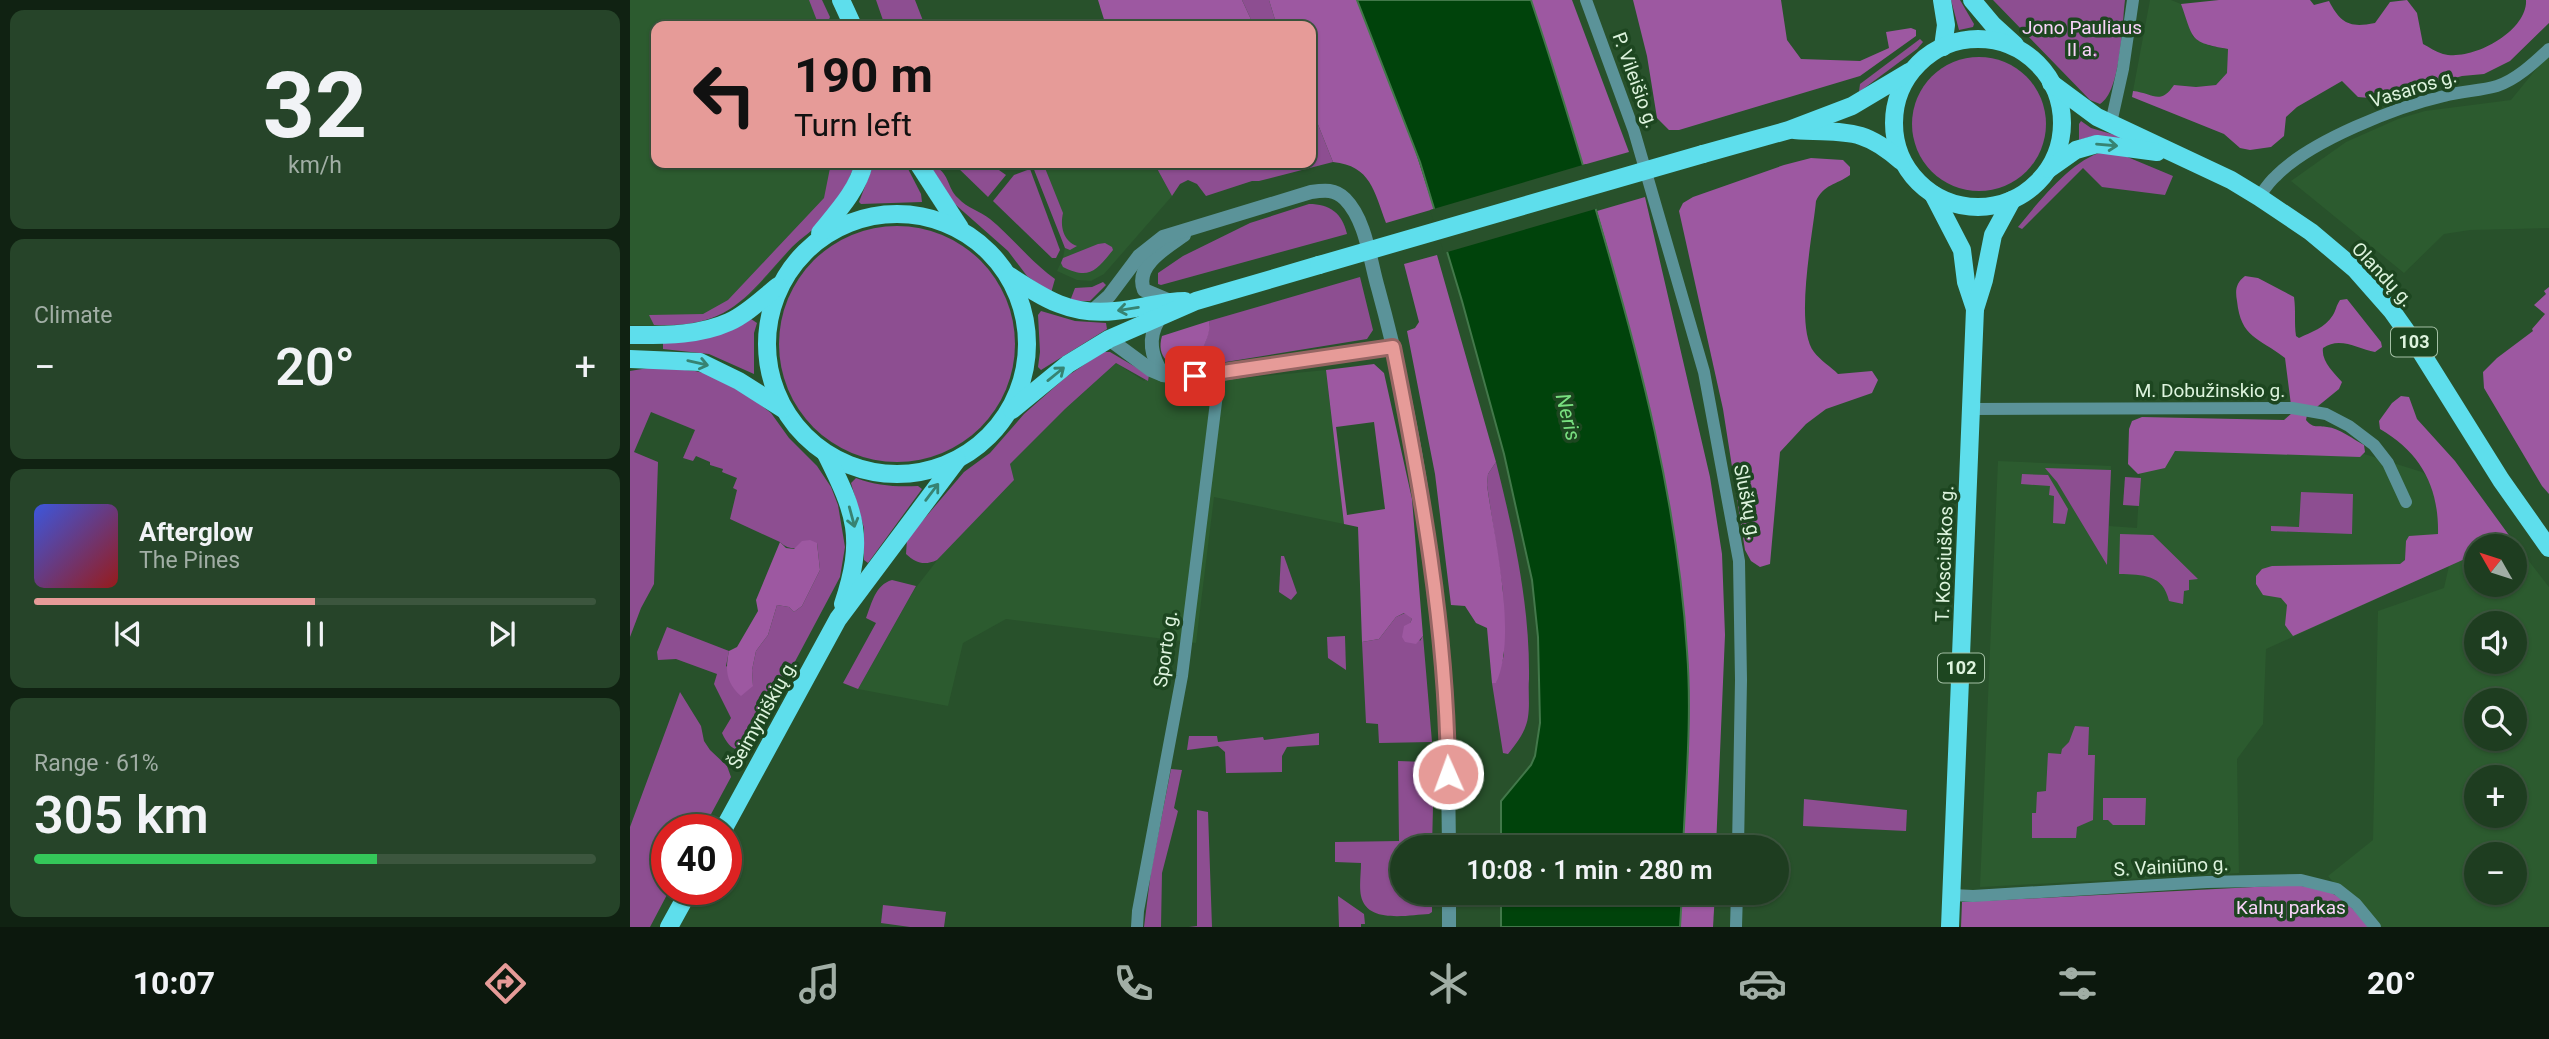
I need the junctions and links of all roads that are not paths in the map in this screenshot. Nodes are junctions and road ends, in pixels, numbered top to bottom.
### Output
1 (841, 0) edge
2 (1586, 0) edge
3 (1942, 0) edge
4 (1972, 0) edge
5 (2133, 0) edge
6 (851, 21) edge
7 (1942, 47) junction
8 (2549, 49) edge
9 (2022, 52) junction
10 (1914, 68) junction
11 (2051, 83) junction
12 (2111, 123) junction
13 (1789, 130) junction
14 (2178, 156) junction
15 (1903, 163) junction
16 (862, 168) edge
17 (921, 168) edge
18 (2047, 172) junction
19 (1647, 173) joint
20 (1933, 194) junction
21 (2259, 197) junction
22 (2012, 200) junction
23 (1194, 229) junction
24 (962, 231) junction
25 (807, 248) junction
26 (1007, 274) junction
27 (780, 284) junction
28 (1171, 301) junction
29 (1196, 301) junction
30 (1975, 309) junction
31 (1090, 313) junction
32 (1159, 319) junction
33 (630, 335) edge
34 (1108, 339) junction
35 (1393, 347) junction
36 (630, 359) edge
37 (1163, 375) junction
38 (1214, 375) junction
39 (1971, 409) junction
40 (783, 410) junction
41 (1006, 415) junction
42 (827, 454) junction
43 (957, 460) junction
44 (2406, 502) dead end
45 (2549, 548) edge
46 (838, 619) junction
47 (732, 814) edge
48 (1449, 835) edge
49 (1738, 835) edge
50 (1952, 895) junction
51 (681, 905) edge
52 (1449, 905) edge
53 (1737, 905) edge
54 (669, 927) edge
55 (1137, 927) edge
56 (1449, 927) edge
57 (1736, 927) edge
58 (1950, 927) edge
59 (2375, 927) edge

1 - 6 main road
2 - 19 street, P. Vileišio g.
3 - 7 main road
4 - 9 main road
5 - 12 street
7 - 9 main road
7 - 10 main road
8 - 21 street, Vasaros g.
9 - 11 main road
10 - 13 main road
10 - 15 main road
11 - 12 main road, Olandų g.
11 - 18 main road
12 - 14 main road, Olandų g.
13 - 15 main road
13 - 29 main road, bridge
18 -> 14 main road, Olandų g.
14 - 21 main road, Olandų g. / 103
15 - 20 main road
16 - 25 main road
17 - 24 main road
18 - 22 main road
19 - 49 street, Sluškų g.
20 - 22 main road
20 - 30 main road, T. Kosciuškos g.
21 - 45 main road, Olandų g. / 103
22 - 30 main road, T. Kosciuškos g.
23 - 28 street
23 - 31 street
23 - 35 street
24 - 25 main road
24 - 26 main road
25 - 27 main road
26 - 31 main road
26 - 41 main road
27 - 33 main road
27 - 40 main road
28 - 29 main road
28 -> 31 main road
29 - 32 main road
30 - 39 main road, T. Kosciuškos g. / 102
32 - 34 main road
32 - 37 street
34 - 37 street
41 -> 34 main road
35 - 38 street
35 - 48 street
36 -> 40 main road
37 - 38 street
38 - 55 street, Sporto g.
39 - 44 street, M. Dobužinskio g.
39 - 50 main road, T. Kosciuškos g. / 102
40 - 42 main road
41 - 43 main road
42 - 43 main road
42 -> 46 main road, Šeimyniškių g.
46 -> 43 main road, Šeimyniškių g.
46 - 47 main road, Šeimyniškių g.
50 - 58 main road, T. Kosciuškos g. / 102
50 - 59 street, S. Vainiūno g.
51 - 54 main road
52 - 56 street
53 - 57 street

